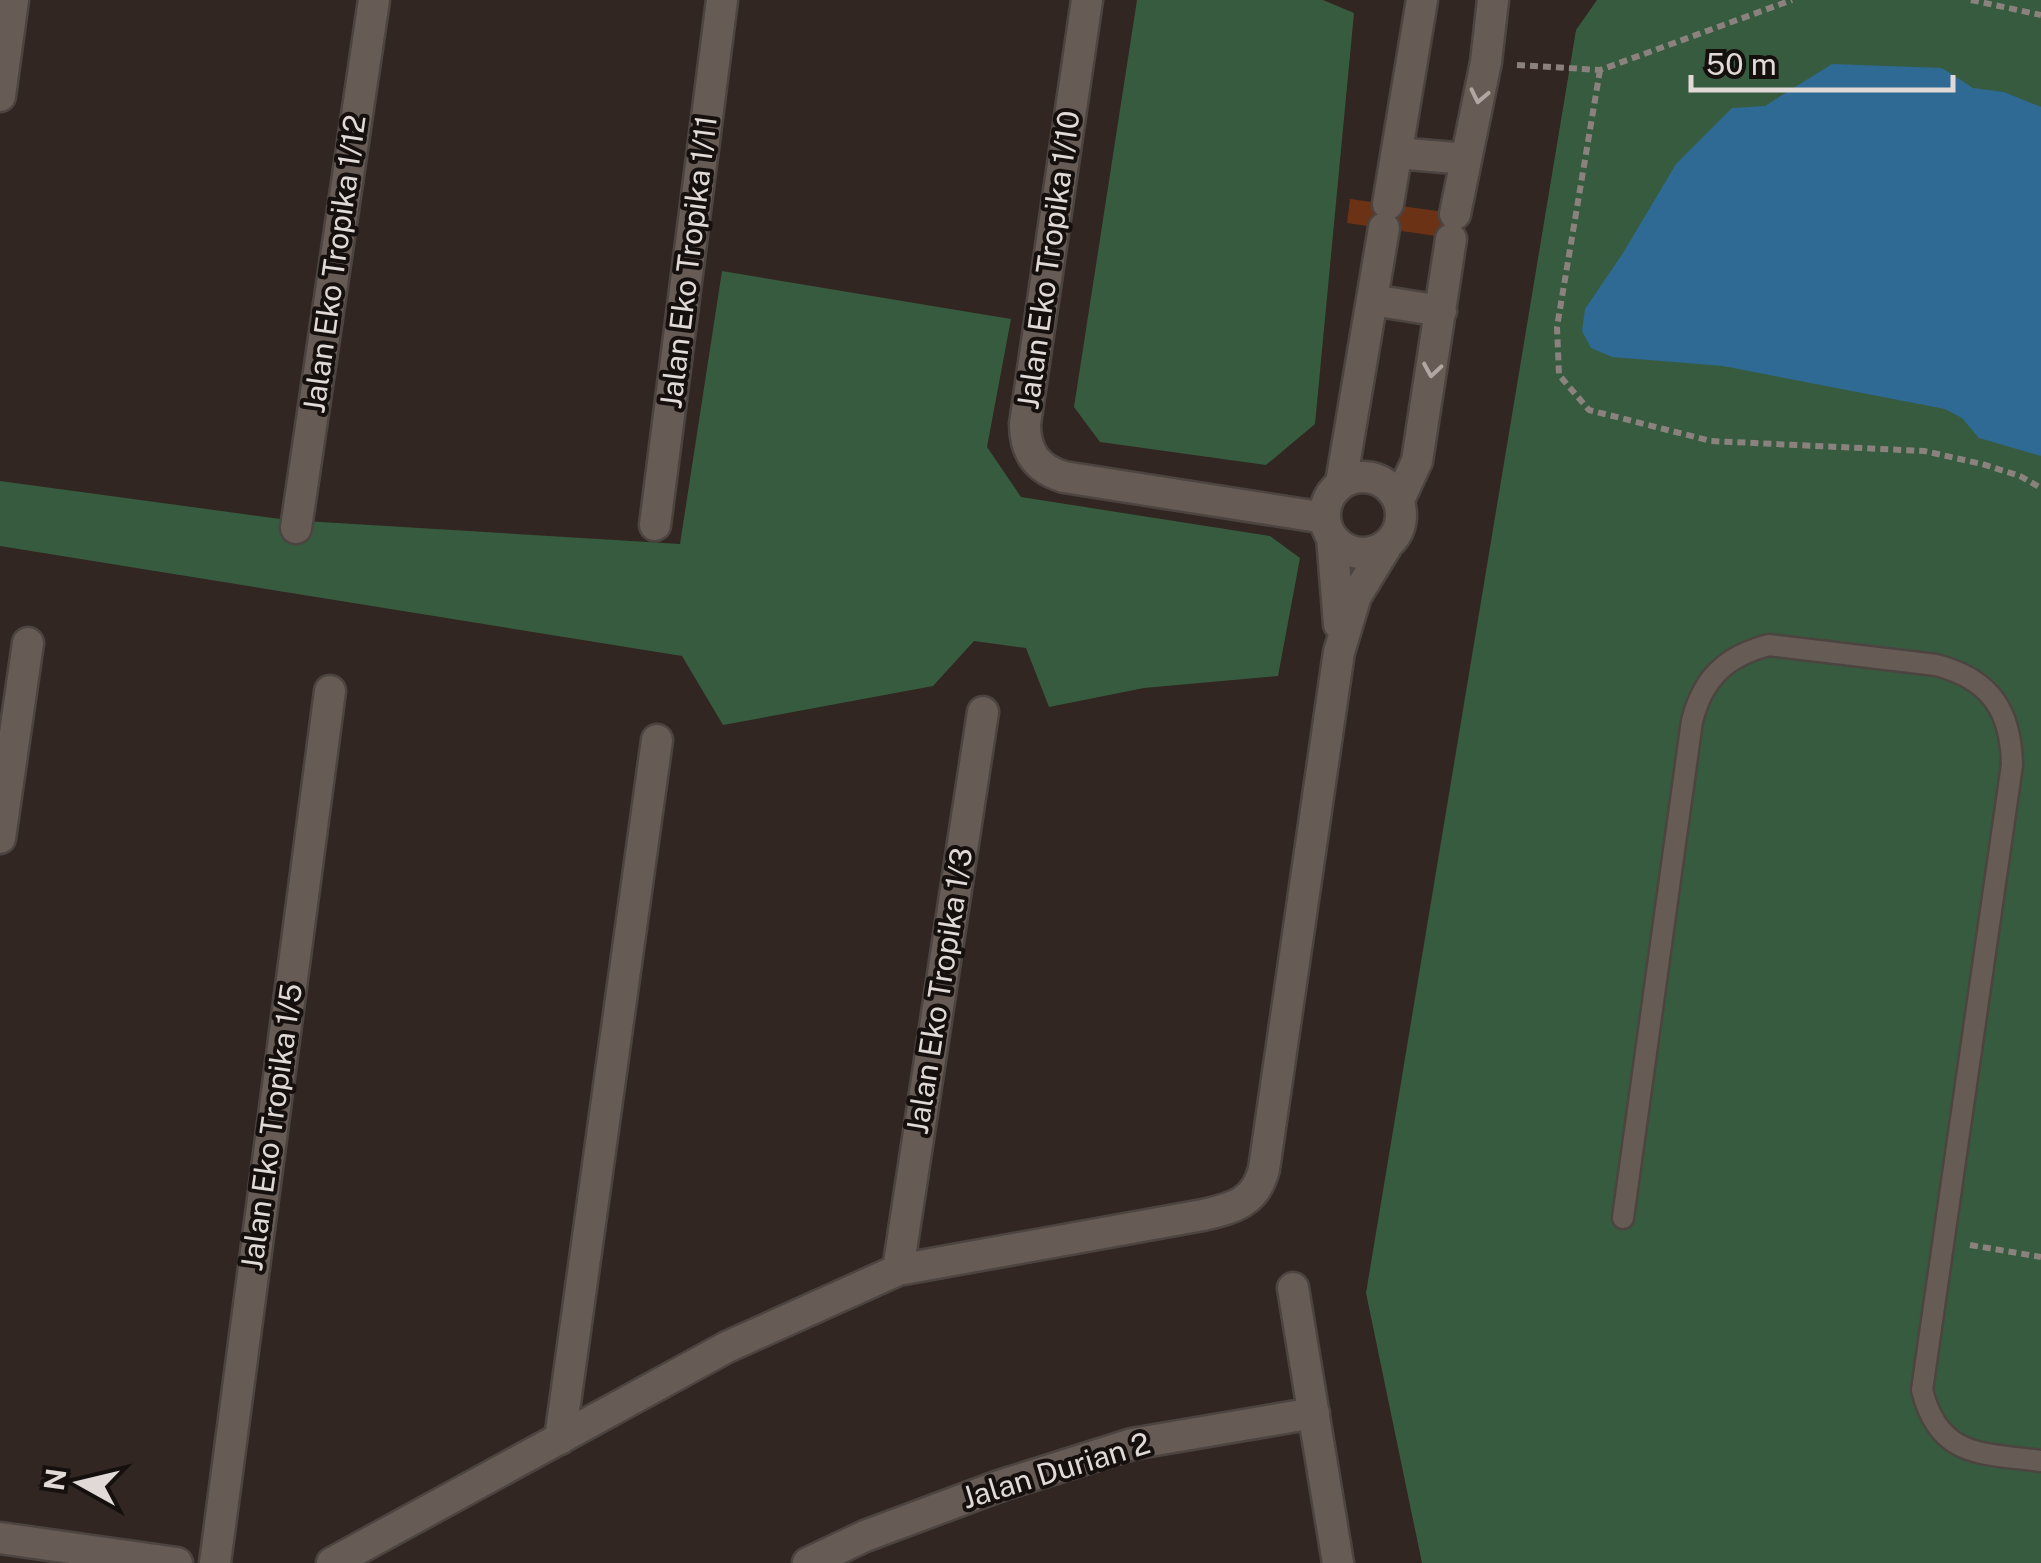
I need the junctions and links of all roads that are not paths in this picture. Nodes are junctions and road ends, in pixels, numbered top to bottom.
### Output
1 (13, 0) edge
2 (374, 0) edge
3 (722, 0) edge
4 (1087, 0) edge
5 (1422, 0) edge
6 (1493, 0) edge
7 (0, 96) edge
8 (1397, 152) junction
9 (1466, 159) junction
10 (1372, 300) junction
11 (1441, 311) junction
12 (1342, 483) junction
13 (1399, 500) junction
14 (656, 525) dead end
15 (296, 528) dead end
16 (1328, 528) junction
17 (1386, 546) junction
18 (28, 643) dead end
19 (1340, 652) junction
20 (330, 690) dead end
21 (983, 712) dead end
22 (657, 740) dead end
23 (0, 838) edge
24 (1623, 1218) dead end
25 (898, 1270) junction
26 (1293, 1288) dead end
27 (1314, 1413) junction
28 (560, 1439) junction
29 (2041, 1461) edge
30 (0, 1538) edge
31 (177, 1563) edge
32 (215, 1563) edge
33 (332, 1563) edge
34 (808, 1563) edge
35 (1338, 1563) edge

1 - 7 street
2 - 15 street, Jalan Eko Tropika 1/12
3 - 14 street, Jalan Eko Tropika 1/11
4 - 16 street, Jalan Eko Tropika 1/10
5 - 8 street
6 -> 9 street
8 - 9 street
8 - 10 street
9 - 11 street
10 - 11 street
10 - 12 street
11 -> 13 street
12 - 13 street
12 - 16 street
13 - 17 street
16 - 17 street
16 - 19 street
17 - 19 street
18 - 23 street
19 - 25 street
20 - 32 street, Jalan Eko Tropika 1/5
21 - 25 street, Jalan Eko Tropika 1/3
22 - 28 street
24 - 29 lane
25 - 28 street
26 - 27 street
27 - 34 street, Jalan Durian 2
27 - 35 street
28 - 33 street
30 - 31 street

